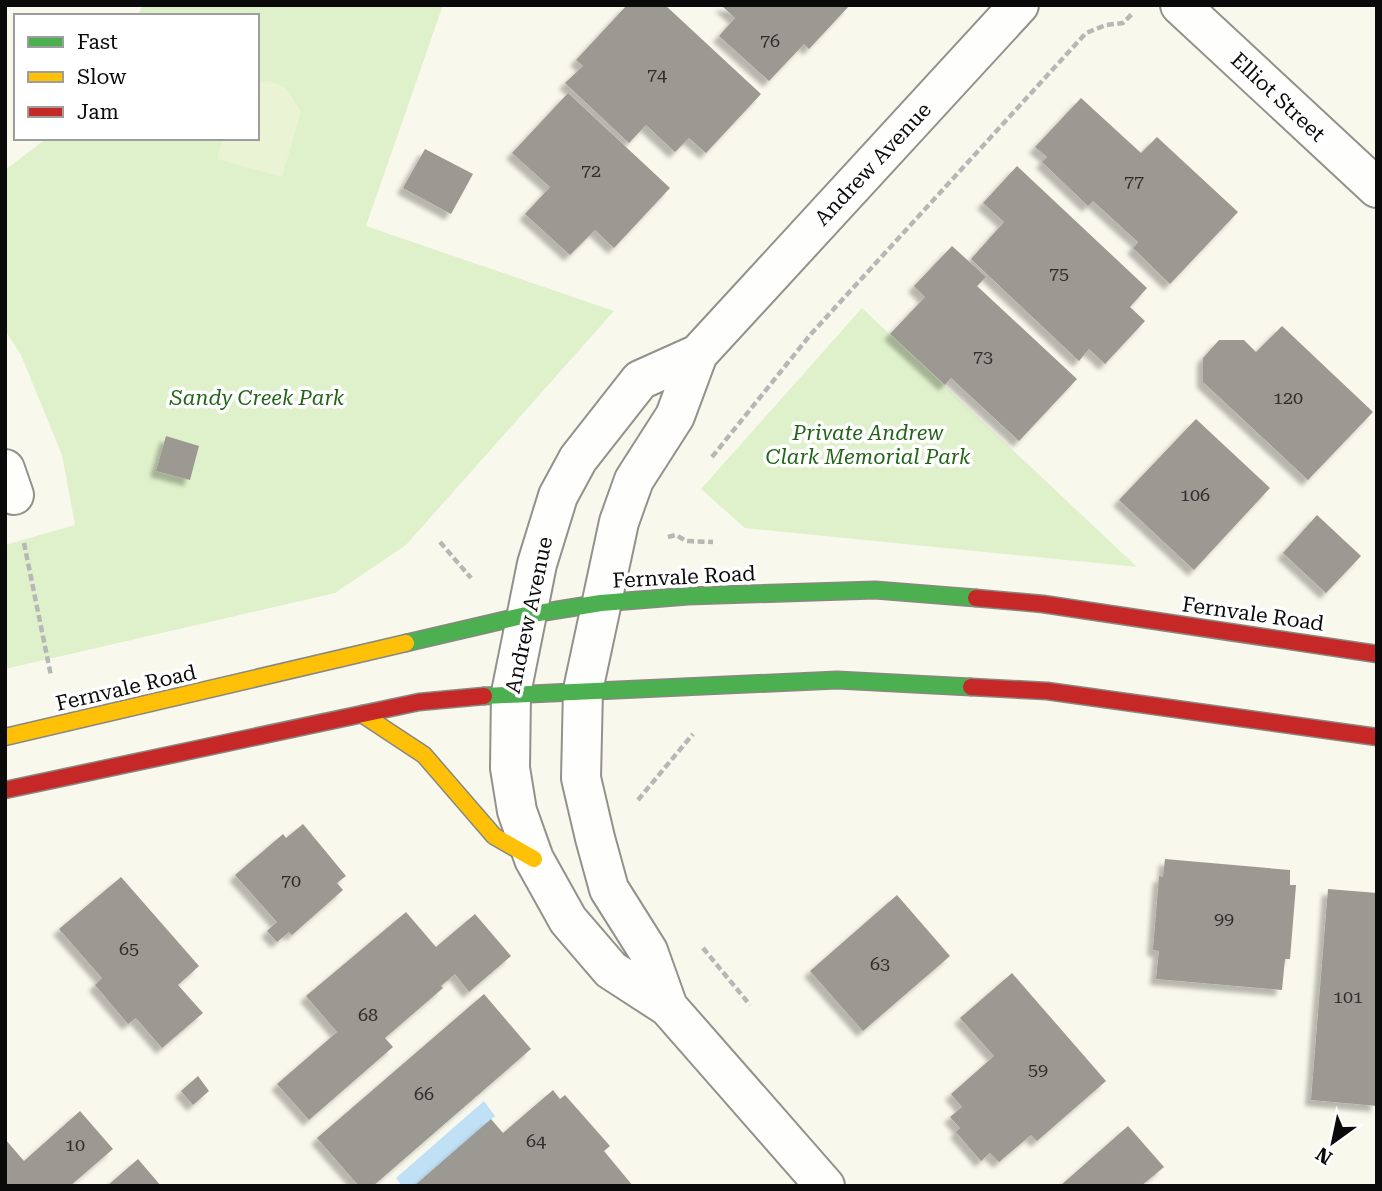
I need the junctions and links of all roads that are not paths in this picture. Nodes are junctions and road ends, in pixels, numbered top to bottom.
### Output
1 (1019, 5) edge
2 (1180, 5) edge
3 (1377, 188) edge
4 (698, 354) junction
5 (601, 603) junction
6 (526, 615) junction
7 (1377, 654) edge
8 (583, 690) junction
9 (511, 693) junction
10 (362, 714) junction
11 (5, 737) edge
12 (1377, 737) edge
13 (5, 790) edge
14 (534, 859) junction
15 (668, 1007) junction
16 (825, 1186) edge

1 - 4 street, Andrew Avenue
2 - 3 street, Elliot Street
4 - 5 street, Andrew Avenue
4 - 6 street, Andrew Avenue
5 - 6 street, Fernvale Road
5 - 7 street, Fernvale Road
5 - 8 street, Andrew Avenue
6 - 9 street, Andrew Avenue
6 - 11 street, Fernvale Road
8 - 9 street
8 - 12 street
8 - 15 street, Andrew Avenue
9 - 10 street
9 - 14 street, Andrew Avenue
10 - 13 street
10 - 14 street
14 - 15 street, Andrew Avenue
15 - 16 street, Andrew Avenue

